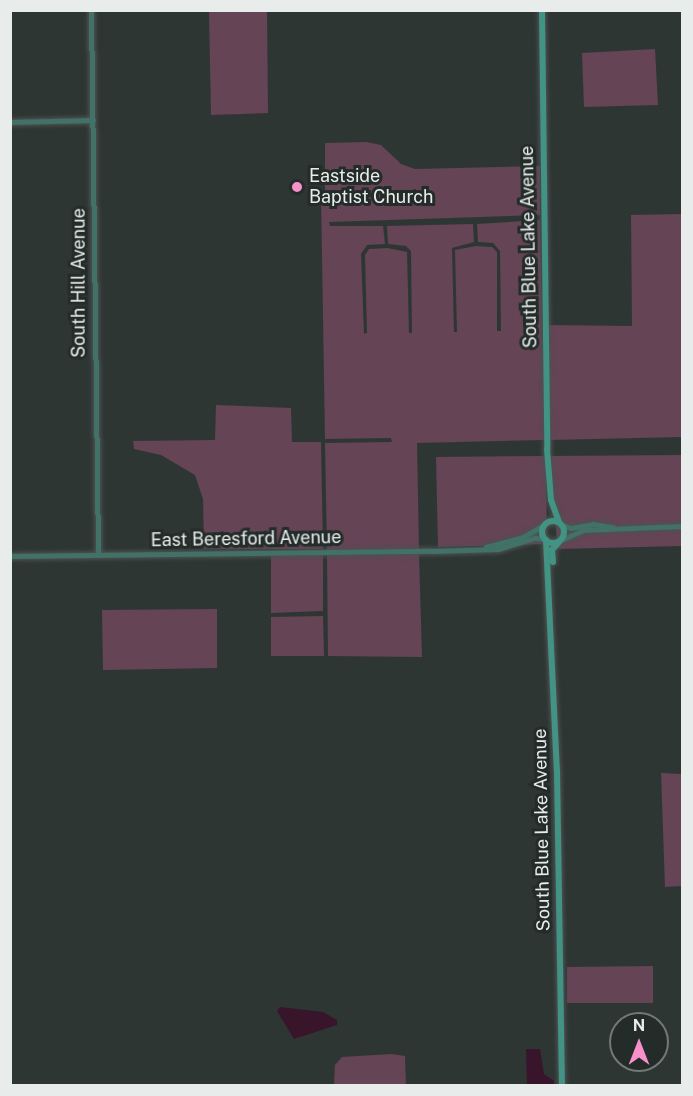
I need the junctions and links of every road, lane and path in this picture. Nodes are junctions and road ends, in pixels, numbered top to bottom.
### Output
1 (91, 10) edge
2 (542, 10) edge
3 (93, 120) junction
4 (10, 122) edge
5 (549, 482) junction
6 (561, 523) junction
7 (546, 524) junction
8 (682, 526) edge
9 (613, 527) junction
10 (545, 540) junction
11 (560, 541) junction
12 (482, 549) junction
13 (98, 555) junction
14 (10, 556) edge
15 (550, 574) junction
16 (562, 1086) edge

1 - 3 street, South Hill Avenue
2 - 5 main road, South Blue Lake Avenue
3 - 4 street
3 - 13 street, South Hill Avenue
5 - 6 main road, South Blue Lake Avenue
5 - 7 main road, South Blue Lake Avenue
6 - 7 main road
6 - 9 street
6 - 11 main road, South Blue Lake Avenue
7 - 10 main road, South Blue Lake Avenue
7 - 12 street, East Beresford Avenue
8 - 9 street
9 - 11 street
10 - 11 main road
10 - 12 street, East Beresford Avenue
10 - 15 main road, South Blue Lake Avenue
11 - 15 main road, South Blue Lake Avenue
12 - 13 street, East Beresford Avenue
13 - 14 street, East Beresford Avenue
15 - 16 main road, South Blue Lake Avenue

